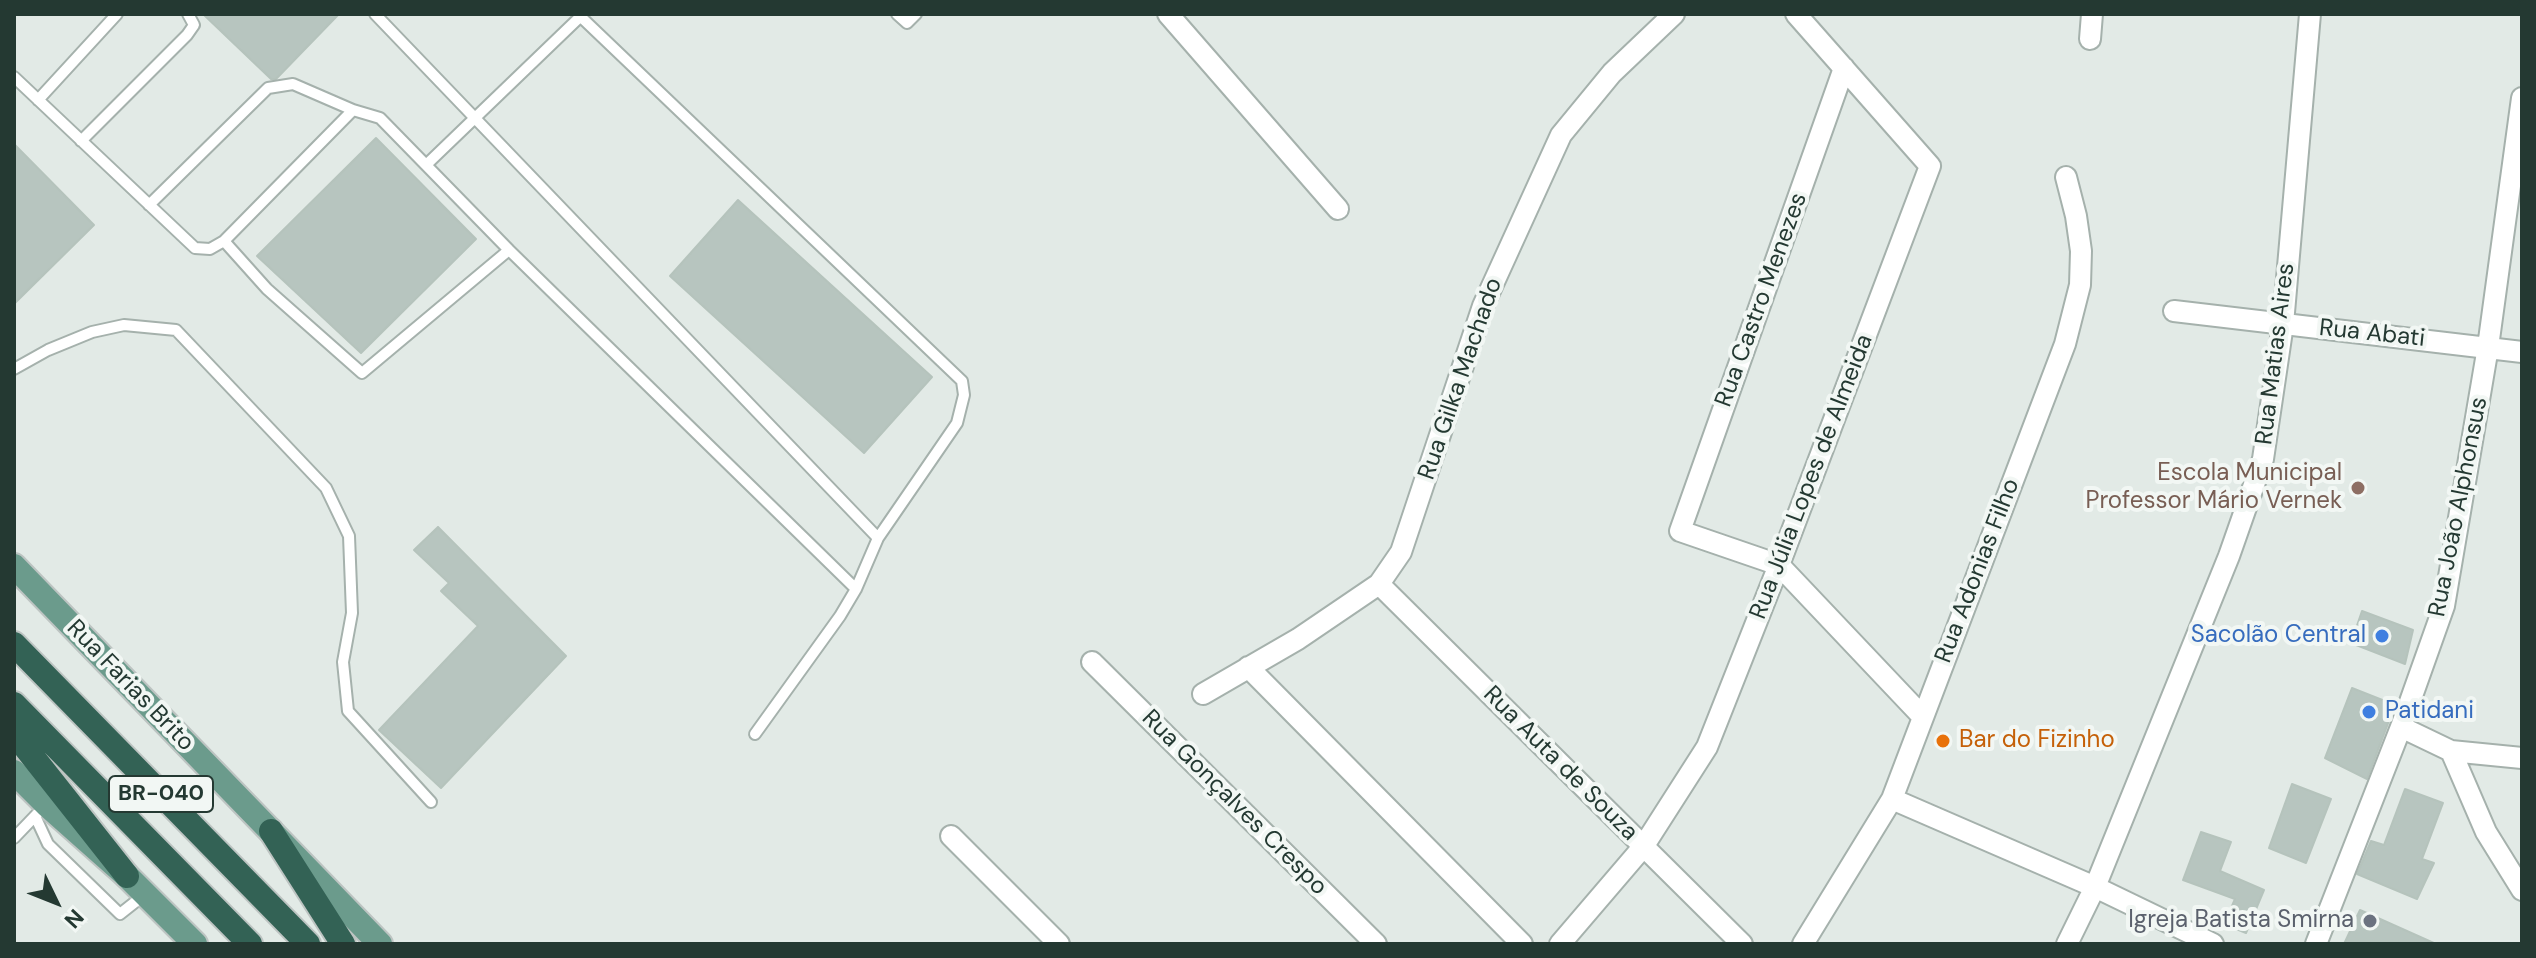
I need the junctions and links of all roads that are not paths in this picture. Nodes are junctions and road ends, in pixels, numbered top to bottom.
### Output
1 (117, 14) edge
2 (188, 14) edge
3 (375, 14) edge
4 (897, 14) edge
5 (916, 14) edge
6 (1168, 14) edge
7 (1674, 14) edge
8 (1796, 14) edge
9 (2092, 14) edge
10 (2310, 14) edge
11 (582, 15) edge
12 (2090, 39) dead end
13 (1844, 68) junction
14 (14, 77) edge
15 (2522, 98) edge
16 (38, 100) junction
17 (353, 110) junction
18 (476, 118) junction
19 (81, 141) junction
20 (426, 165) junction
21 (2066, 177) dead end
22 (149, 205) junction
23 (1338, 209) dead end
24 (224, 241) junction
25 (509, 250) junction
26 (2174, 311) dead end
27 (2283, 324) junction
28 (2488, 347) junction
29 (2522, 352) edge
30 (14, 369) edge
31 (878, 538) junction
32 (1779, 565) junction
33 (14, 566) edge
34 (1379, 584) junction
35 (856, 589) junction
36 (14, 644) edge
37 (1092, 662) dead end
38 (1248, 667) junction
39 (1203, 694) dead end
40 (14, 704) edge
41 (1923, 717) junction
42 (2401, 727) junction
43 (14, 733) edge
44 (755, 734) dead end
45 (2451, 751) junction
46 (2522, 758) edge
47 (14, 772) edge
48 (1892, 799) junction
49 (431, 802) dead end
50 (41, 810) junction
51 (271, 831) junction
52 (951, 836) dead end
53 (14, 838) edge
54 (1643, 847) junction
55 (127, 876) junction
56 (2095, 887) junction
57 (2522, 890) edge
58 (145, 894) junction
59 (195, 944) edge
60 (250, 944) edge
61 (308, 944) edge
62 (343, 944) edge
63 (380, 944) edge
64 (1059, 944) edge
65 (1376, 944) edge
66 (1522, 944) edge
67 (1560, 944) edge
68 (1742, 944) edge
69 (1803, 944) edge
70 (2067, 944) edge
71 (2213, 944) edge
72 (2316, 944) edge

1 - 16 lane
2 - 19 lane
3 - 18 lane
4 - 5 lane
6 - 23 street
7 - 34 street, Rua Gilka Machado
8 - 13 street, Rua Júlia Lopes de Almeida
9 - 12 street
10 - 27 street, Rua Matias Aires
11 - 18 lane
11 - 31 lane
13 - 32 street, Rua Júlia Lopes de Almeida
13 - 32 street, Rua Castro Menezes
14 - 16 lane
15 - 28 street, Rua João Alphonsus
16 - 19 lane
17 - 20 lane
17 - 22 lane
17 - 24 lane
18 - 20 lane
18 - 31 lane
19 - 22 lane
20 - 25 lane
21 - 41 street, Rua Adonias Filho
22 - 24 lane
24 - 25 lane
25 - 35 lane
26 - 27 street, Rua Abati
27 - 28 street, Rua Abati
27 - 56 street, Rua Matias Aires
28 - 29 street, Rua Abati
28 - 42 street, Rua João Alphonsus
30 - 49 lane
31 - 35 lane
32 - 41 street
32 - 54 street, Rua Júlia Lopes de Almeida
33 - 51 main road, Rua Farias Brito
34 - 38 street, Rua Gilka Machado
34 - 54 street, Rua Auta de Souza
35 - 44 lane
36 - 61 highway, BR-040
37 - 65 street, Rua Gonçalves Crespo
38 - 39 street, Rua Gilka Machado
38 - 66 street
40 - 60 highway
41 - 48 street, Rua Adonias Filho
42 - 45 street
42 - 72 street, Rua João Alphonsus
43 - 55 highway
45 - 46 street
45 - 57 street
47 - 50 main road
48 - 56 street
48 - 69 street, Rua Adonias Filho
50 - 53 lane
50 - 55 main road
50 - 58 lane
51 - 62 highway
51 - 63 main road, Rua Farias Brito
52 - 64 street
54 - 67 street, Rua Júlia Lopes de Almeida
54 - 68 street, Rua Auta de Souza
55 - 58 main road
56 - 70 street, Rua Matias Aires
56 - 71 street
58 - 59 main road

